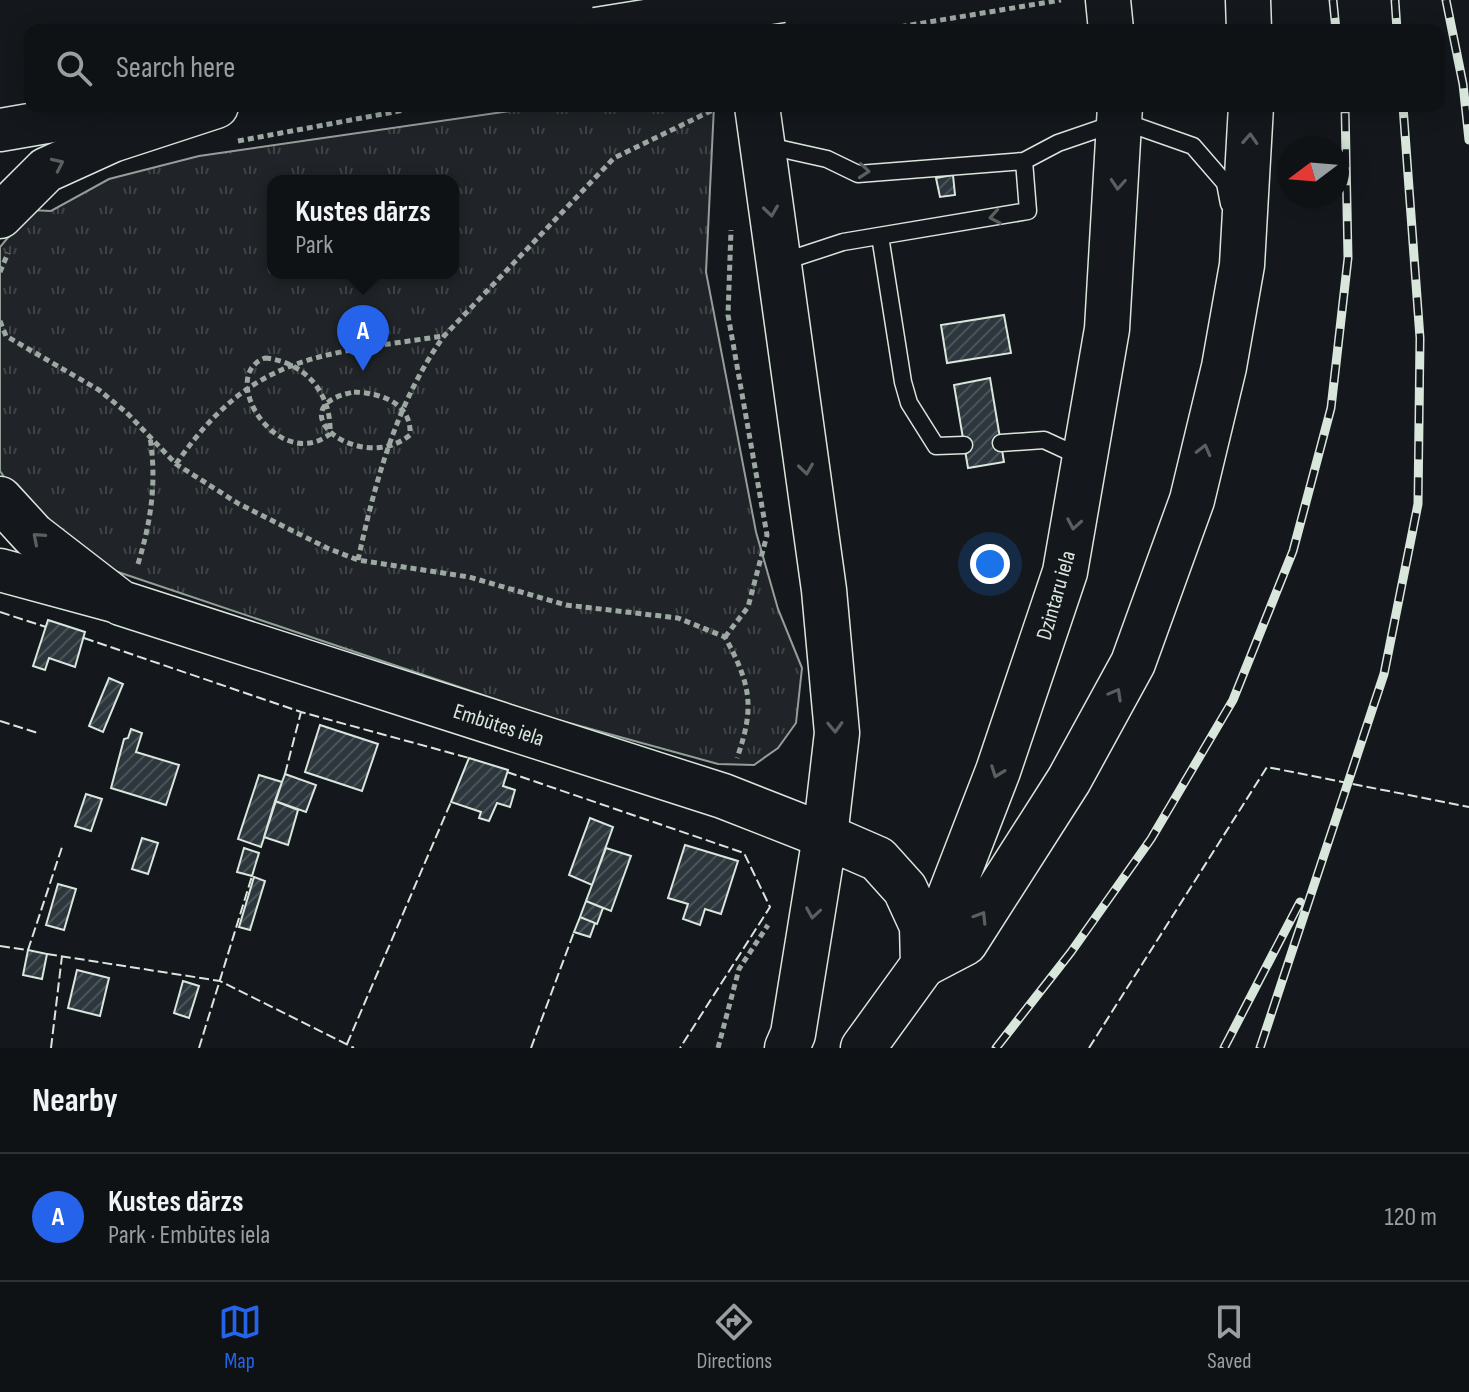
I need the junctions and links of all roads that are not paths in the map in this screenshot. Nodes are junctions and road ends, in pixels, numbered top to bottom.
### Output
1 (743, 0) edge
2 (782, 0) edge
3 (1108, 0) edge
4 (1248, 0) edge
5 (633, 24) edge
6 (746, 24) edge
7 (1110, 24) edge
8 (1249, 24) edge
9 (104, 112) edge
10 (198, 112) edge
11 (1251, 112) edge
12 (1121, 113) edge
13 (760, 125) edge
14 (0, 130) edge
15 (1024, 161) junction
16 (0, 216) edge
17 (880, 236) junction
18 (778, 263) junction
19 (1242, 265) junction
20 (1001, 443) dead end
21 (964, 445) dead end
22 (1085, 459) junction
23 (0, 499) edge
24 (0, 570) edge
25 (124, 604) junction
26 (825, 836) junction
27 (923, 965) junction
28 (787, 1048) edge
29 (863, 1048) edge

1 - 6 main road
2 - 5 main road, bridge
3 - 7 main road
4 - 8 main road
9 - 14 street
16 -> 10 main road
19 -> 11 main road
12 - 15 lane
12 - 19 lane
12 -> 22 main road, Dzintaru iela
13 -> 15 lane
13 -> 18 main road
15 -> 17 lane
17 - 18 lane
17 - 21 lane
18 -> 26 main road
27 -> 19 main road
20 - 22 lane
22 -> 27 main road, Dzintaru iela
25 -> 23 main road
24 - 25 street, Embūtes iela
25 - 26 main road, Embūtes iela
26 - 27 main road, Embūtes iela
26 -> 28 main road
27 - 29 main road, Dzintaru iela

